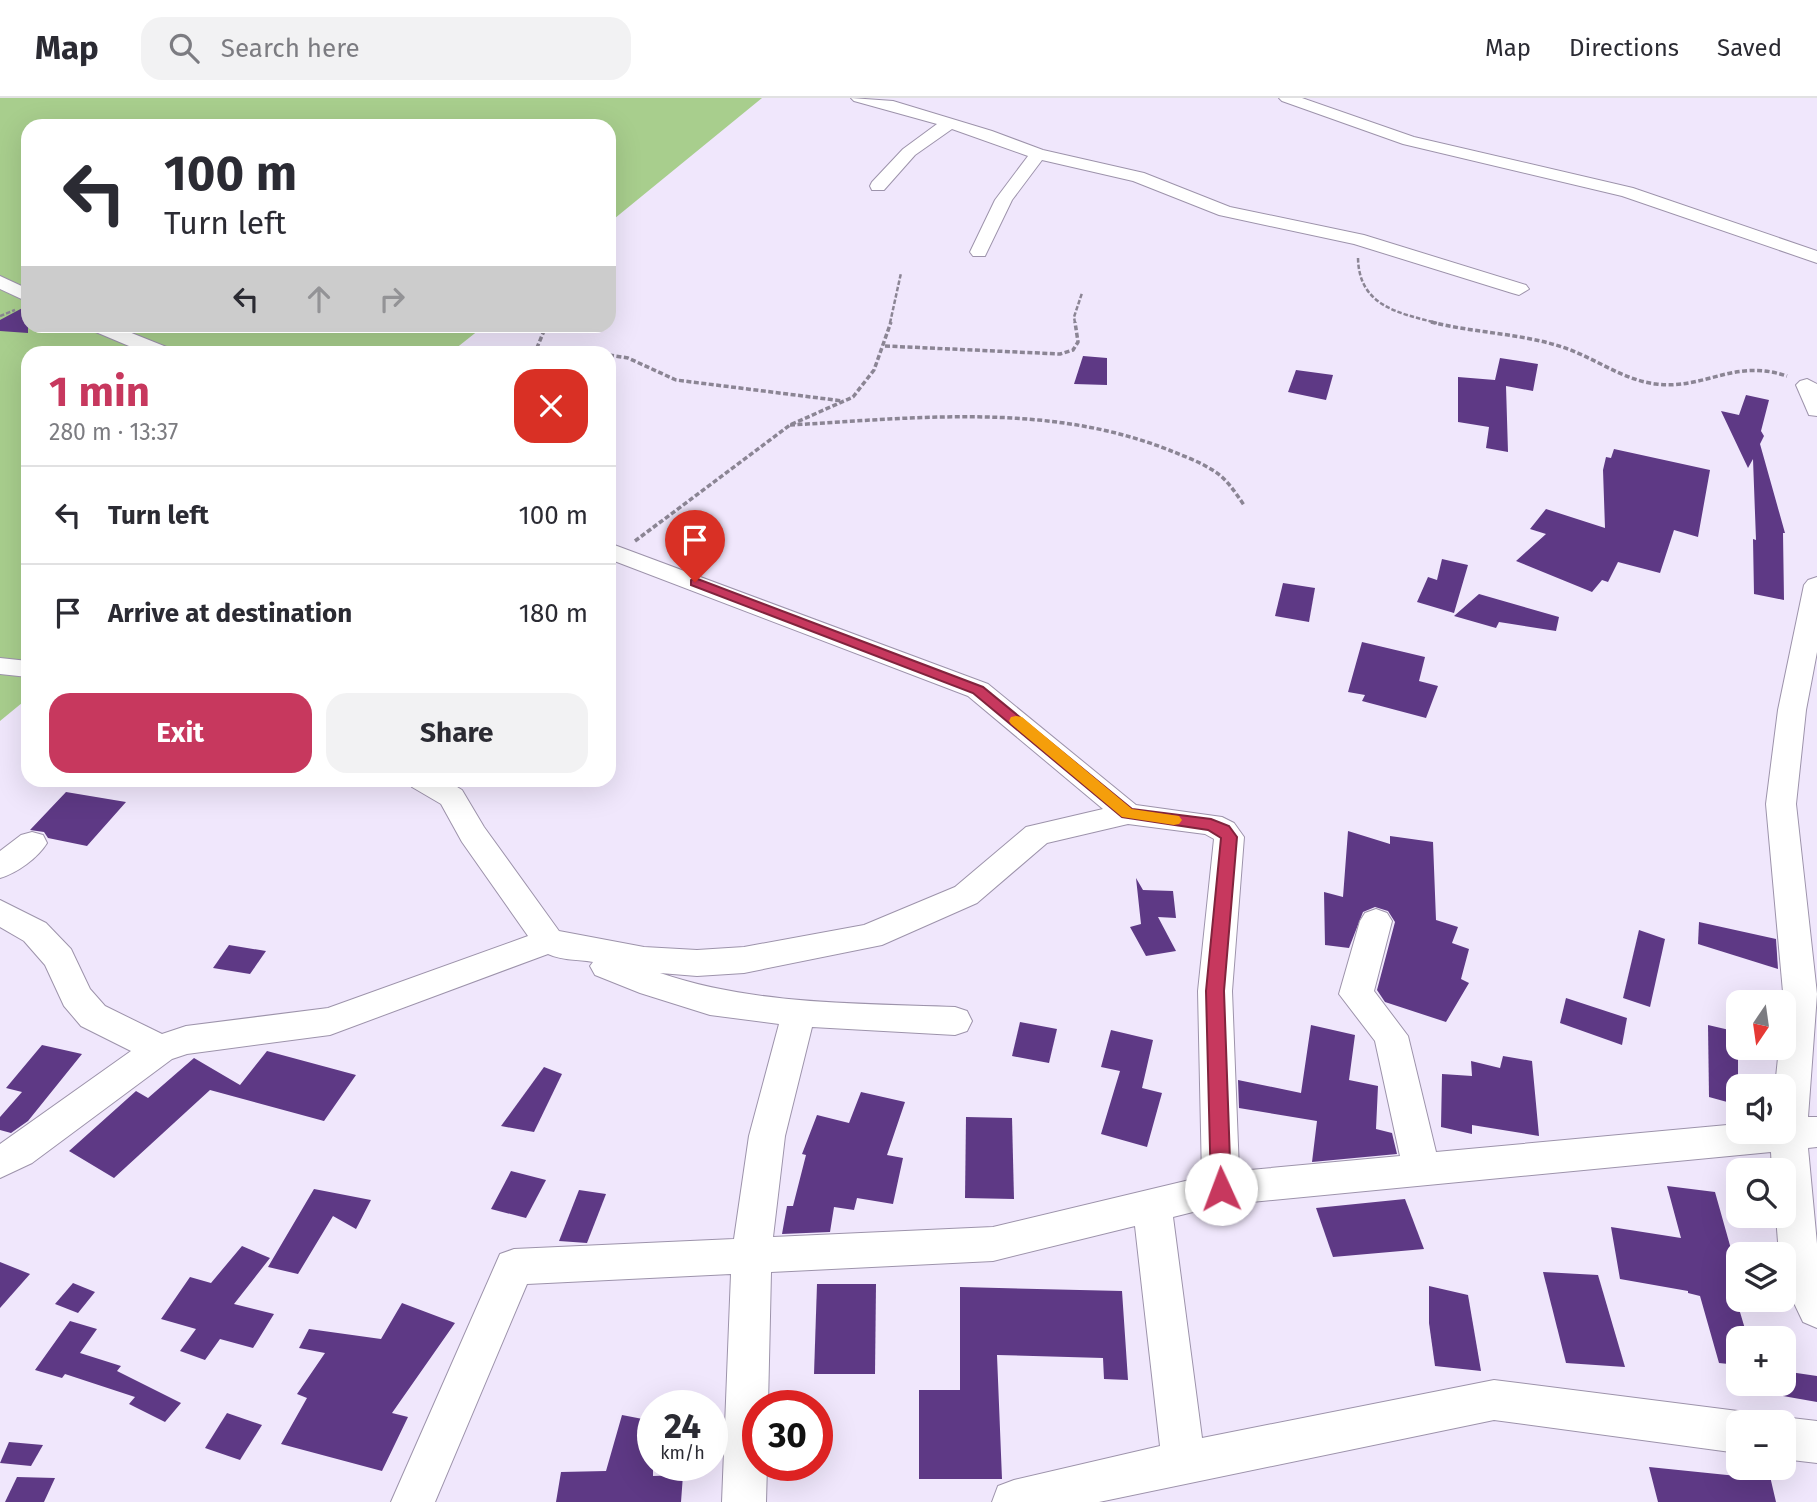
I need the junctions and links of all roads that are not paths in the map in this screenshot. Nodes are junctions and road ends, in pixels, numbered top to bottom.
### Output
1 (859, 98) edge
2 (1287, 98) edge
3 (949, 122) junction
4 (1038, 154) junction
5 (878, 186) dead end
6 (979, 252) dead end
7 (1817, 257) edge
8 (0, 282) edge
9 (1520, 289) dead end
10 (21, 292) edge
11 (115, 333) edge
12 (147, 346) edge
13 (1807, 385) road end
14 (1817, 410) edge
15 (616, 553) edge
16 (1817, 585) edge
17 (0, 666) edge
18 (21, 668) edge
19 (434, 787) edge
20 (1128, 814) junction
21 (32, 843) dead end
22 (0, 867) edge
23 (0, 912) edge
24 (1376, 921) dead end
25 (549, 941) junction
26 (799, 1013) junction
27 (955, 1021) dead end
28 (160, 1049) junction
29 (1803, 1133) edge
30 (0, 1161) edge
31 (1422, 1171) junction
32 (1221, 1189) junction
33 (1152, 1204) junction
34 (752, 1256) junction
35 (1817, 1309) edge
36 (1726, 1430) edge
37 (1796, 1440) edge
38 (1817, 1442) edge
39 (1184, 1462) junction
40 (1099, 1491) edge
41 (413, 1502) edge
42 (744, 1502) edge
43 (1014, 1502) edge

1 - 3 street
2 - 7 street
3 - 4 street
3 - 5 street
4 - 6 street
4 - 9 street
8 - 10 street
11 - 12 street
13 - 14 street
15 - 20 street
16 - 29 street
17 - 18 street
19 - 25 street
20 - 25 street
20 - 32 street
21 - 22 street
23 - 28 street
24 - 31 street
25 - 26 street
25 - 28 street
26 - 27 street
26 - 34 street
28 - 30 street
29 - 31 street
29 - 35 street
31 - 32 street
32 - 33 street
33 - 34 street
33 - 39 street
34 - 41 street
34 - 42 street
36 - 39 street
37 - 38 street
39 - 40 street
40 - 43 street

